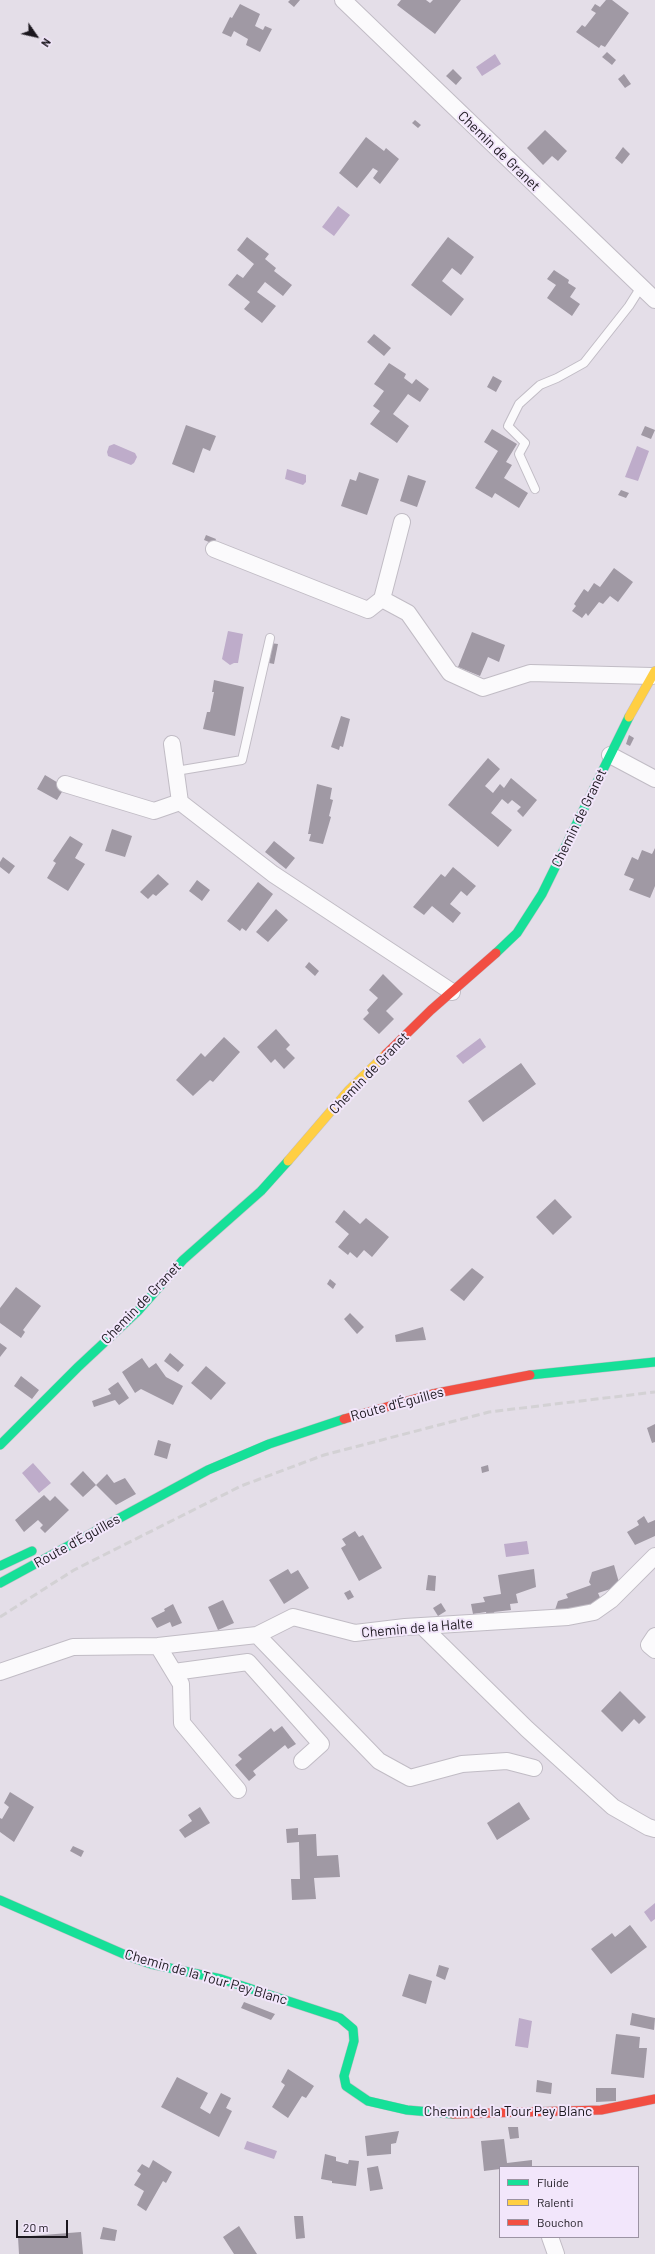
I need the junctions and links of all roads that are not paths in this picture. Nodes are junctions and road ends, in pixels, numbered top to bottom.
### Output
1 (344, 0) edge
2 (641, 287) junction
3 (655, 300) edge
4 (535, 489) dead end
5 (402, 522) dead end
6 (214, 549) dead end
7 (382, 599) junction
8 (270, 638) dead end
9 (654, 674) edge
10 (172, 744) dead end
11 (610, 755) junction
12 (176, 771) junction
13 (655, 779) edge
14 (65, 784) dead end
15 (180, 802) junction
16 (452, 992) junction
17 (655, 1362) edge
18 (0, 1446) edge
19 (154, 1498) junction
20 (70, 1534) dead end
21 (42, 1546) dead end
22 (653, 1563) edge
23 (0, 1566) edge
24 (0, 1584) edge
25 (422, 1626) junction
26 (257, 1635) junction
27 (655, 1636) edge
28 (158, 1646) junction
29 (655, 1650) edge
30 (0, 1672) edge
31 (174, 1672) junction
32 (302, 1761) dead end
33 (534, 1768) dead end
34 (238, 1790) dead end
35 (655, 1829) edge
36 (0, 1900) edge
37 (655, 2099) edge
38 (550, 2238) edge
39 (556, 2254) edge

1 - 2 street, Chemin de Granet
2 - 3 street, Chemin de Granet
2 - 4 lane
5 - 7 street
6 - 7 street
7 - 9 street
8 - 12 lane
9 - 11 street, Chemin de Granet
10 - 12 street
11 - 13 street
11 - 16 street, Chemin de Granet
12 - 15 street
14 - 15 street
15 - 16 street
16 - 18 street, Chemin de Granet
17 - 19 street, Route d'Éguilles
19 - 20 street, Route d'Éguilles
19 - 24 street, Route d'Éguilles
21 - 23 street, Route d'Éguilles
22 - 25 street, Chemin de la Halte
25 - 26 street, Chemin de la Halte
25 - 35 street
26 - 28 street, Chemin de la Halte
26 - 33 street
27 - 29 street
28 - 30 street, Chemin de la Halte
28 - 31 street
31 - 32 street
31 - 34 street
36 - 37 street, Chemin de la Tour Pey Blanc
38 - 39 street

